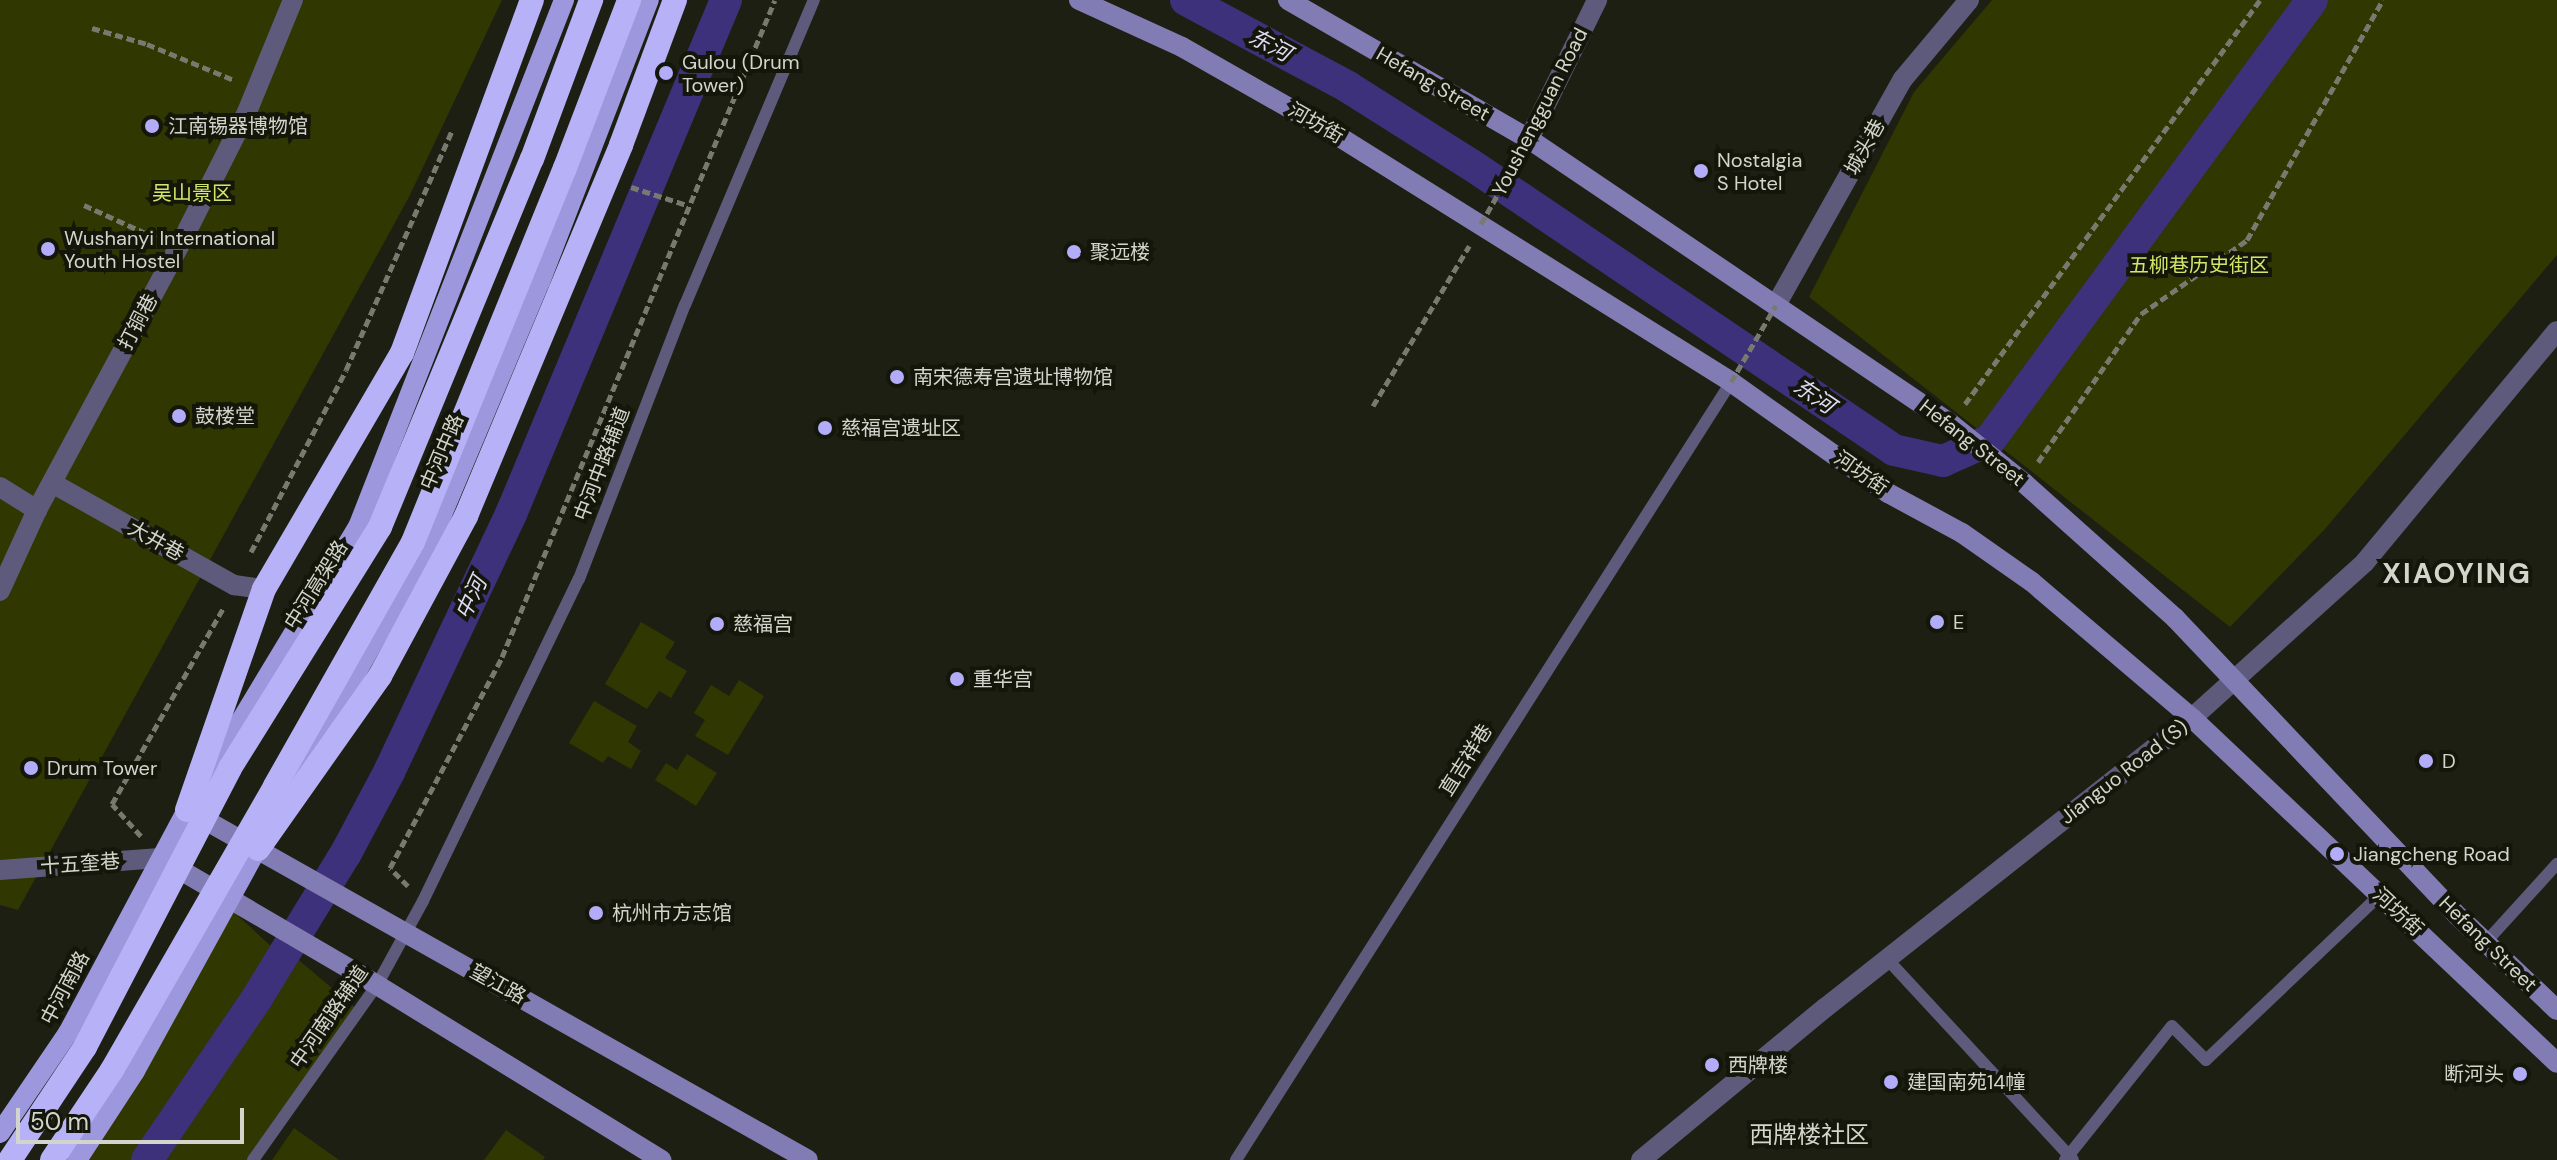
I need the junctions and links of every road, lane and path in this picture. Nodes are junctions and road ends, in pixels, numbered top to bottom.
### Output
1 (293, 0) edge
2 (532, 0) edge
3 (564, 0) edge
4 (591, 0) edge
5 (629, 0) edge
6 (649, 0) edge
7 (675, 0) edge
8 (775, 0) edge
9 (814, 0) edge
10 (1079, 0) edge
11 (1288, 0) edge
12 (1597, 0) edge
13 (1969, 0) edge
14 (2260, 0) edge
15 (2383, 0) edge
16 (92, 28) dead end
17 (256, 90) junction
18 (458, 117) dead end
19 (1529, 139) junction
20 (624, 184) dead end
21 (84, 205) dead end
22 (687, 205) junction
23 (1481, 224) junction
24 (178, 248) junction
25 (1776, 305) junction
26 (2557, 331) edge
27 (1731, 382) junction
28 (1373, 406) dead end
29 (1956, 429) junction
30 (2018, 478) junction
31 (52, 483) junction
32 (0, 487) edge
33 (37, 510) junction
34 (234, 585) junction
35 (264, 589) junction
36 (0, 591) edge
37 (2234, 679) junction
38 (2192, 718) junction
39 (187, 810) junction
40 (258, 849) junction
41 (160, 858) junction
42 (2557, 864) edge
43 (0, 870) edge
44 (2380, 895) junction
45 (230, 900) junction
46 (423, 901) junction
47 (408, 933) junction
48 (2485, 943) junction
49 (1888, 960) junction
50 (377, 985) junction
51 (2557, 1010) edge
52 (2557, 1063) edge
53 (0, 1133) edge
54 (2069, 1158) edge
55 (10, 1160) edge
56 (52, 1160) edge
57 (77, 1160) edge
58 (253, 1160) edge
59 (662, 1160) edge
60 (808, 1160) edge
61 (1236, 1160) edge
62 (1641, 1160) edge

1 - 17 street, 打铜巷
2 - 35 highway
3 - 39 main road
4 - 55 highway, 中河高架路, bridge
5 - 56 highway, bridge
6 - 40 main road, 中河中路
7 - 40 highway
8 - 22 path
9 - 46 lane, 中河中路辅道
10 - 23 street, 河坊街
11 - 19 street, Hefang Street
12 - 19 street, Youshengguan Road
13 - 25 street, 城头巷
14 - 29 path
15 - 30 path
16 - 17 path
17 - 24 street, 打铜巷
18 - 34 path
19 - 23 path, Youshengguan Road, bridge
19 - 25 street, Hefang Street
20 - 22 path
21 - 24 path
22 - 46 path
23 - 27 street, 河坊街
23 - 28 path, Youshengguan Road
24 - 31 street, 打铜巷
25 - 27 path, bridge
25 - 29 street, Hefang Street
26 - 37 street, Jianguo Road (S)
27 - 38 street, 河坊街
27 - 61 lane, 直吉祥巷
29 - 30 street, Hefang Street
30 - 37 street, Hefang Street
31 - 33 street, 打铜巷
31 - 34 street, 大井巷
32 - 33 street
33 - 36 street, 打铜巷
34 - 35 street, 大井巷
34 - 41 path
35 - 39 highway
37 - 38 street, Jianguo Road (S)
37 - 48 street, Hefang Street
38 - 44 street, 河坊街
38 - 49 street, Jianguo Road (S)
39 - 40 street, 望江路
39 - 41 main road
40 - 45 main road, 中河中路
40 - 47 street, 望江路
41 - 43 street, 十五奎巷
41 - 45 street
41 - 53 main road, 中河南路
42 - 48 lane
44 - 52 street, 河坊街
44 - 54 lane
45 - 50 street
45 - 57 main road
46 - 47 lane, 中河中路辅道
47 - 50 lane, 中河南路辅道
47 - 60 street, 望江路
48 - 51 street, Hefang Street
49 - 54 lane
49 - 62 street, Jianguo Road (S)
50 - 58 lane, 中河南路辅道
50 - 59 street

